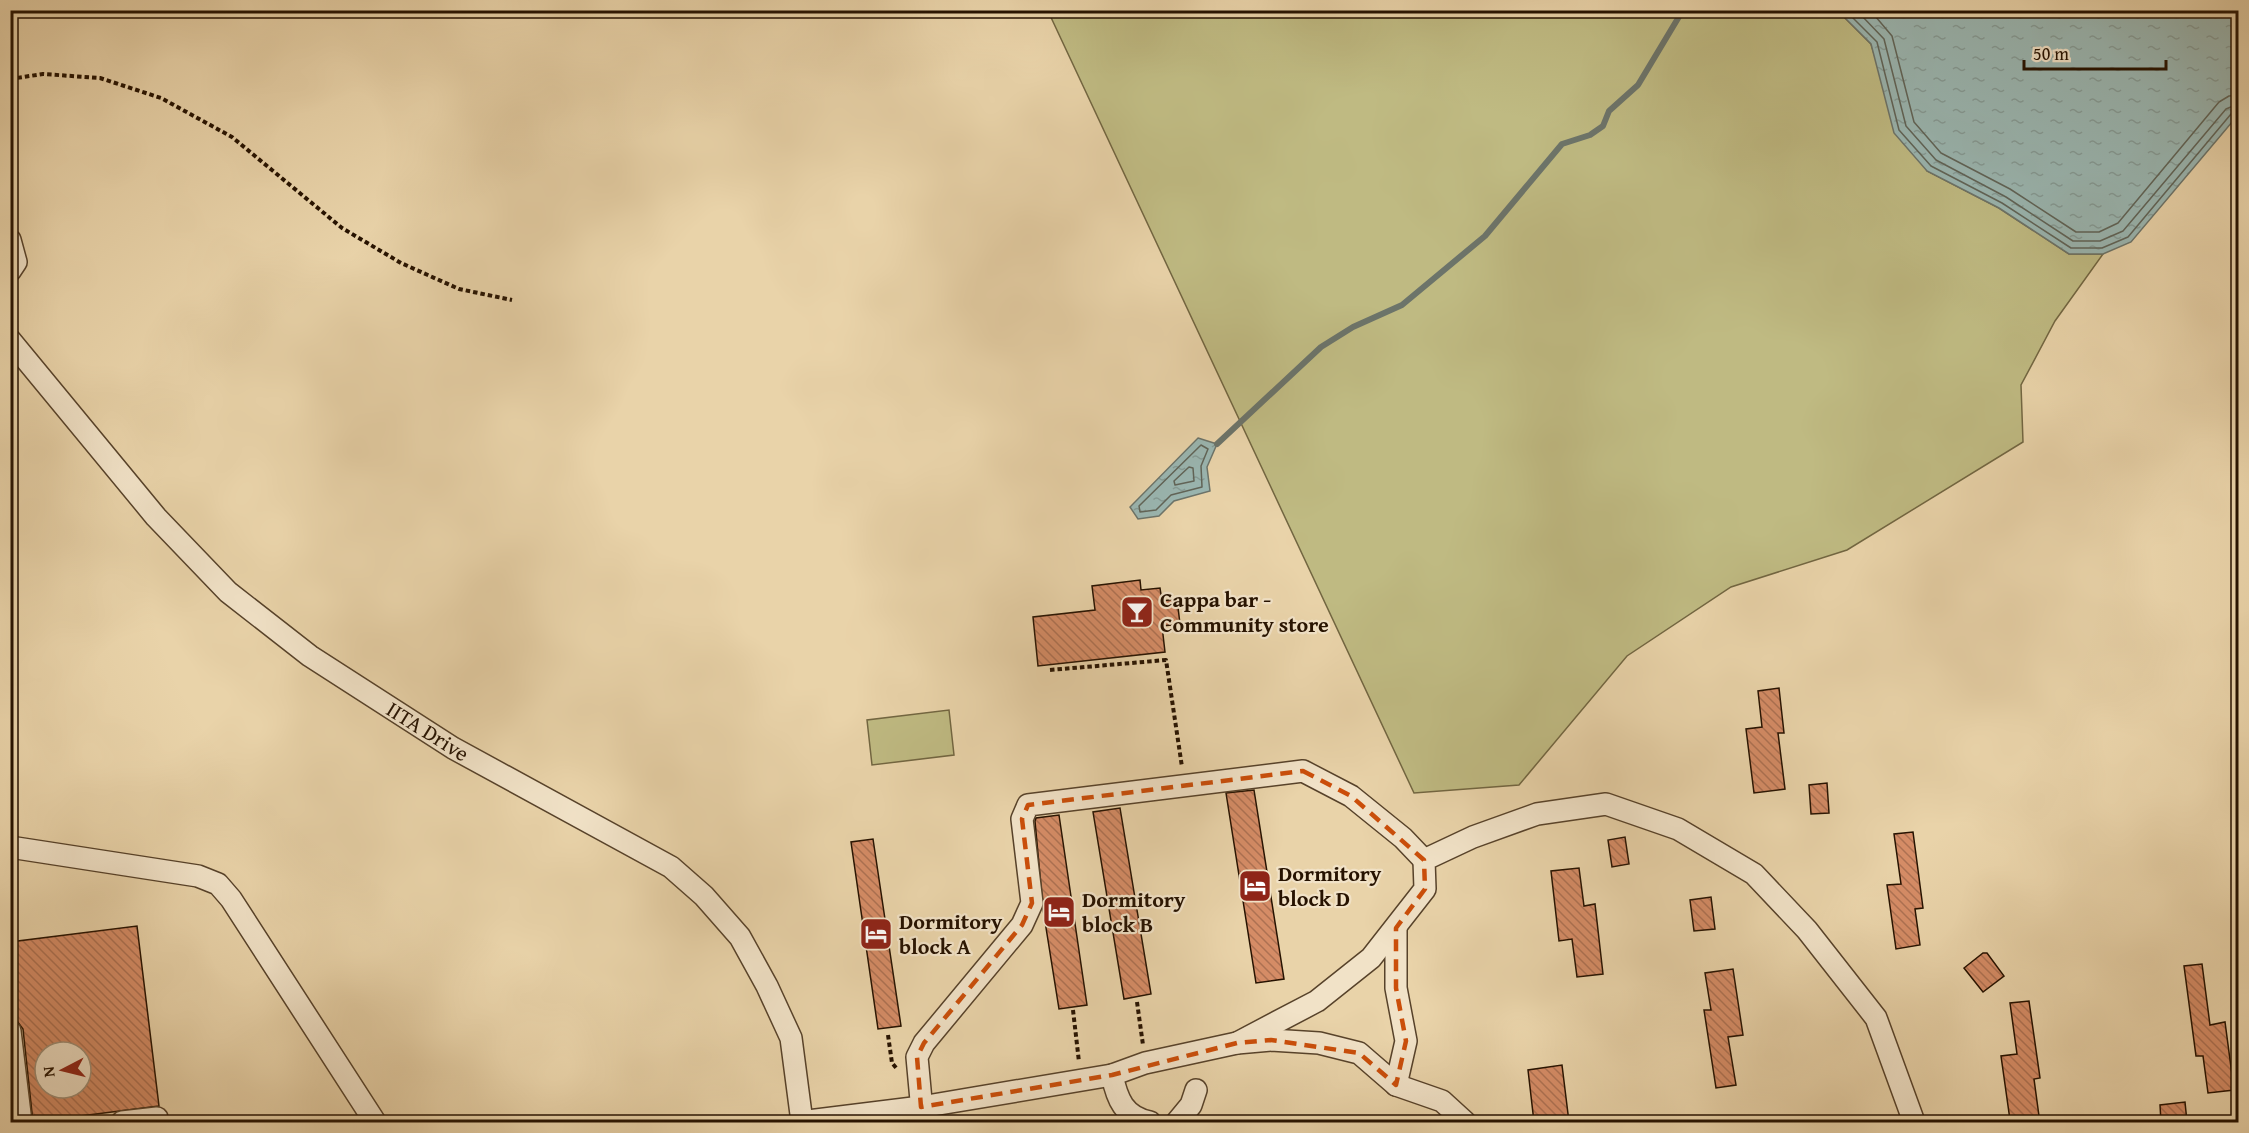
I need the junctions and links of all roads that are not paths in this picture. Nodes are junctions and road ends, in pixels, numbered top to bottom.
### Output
1 (10, 240) edge
2 (10, 271) edge
3 (10, 340) edge
4 (10, 847) edge
5 (1424, 860) junction
6 (1396, 928) junction
7 (10, 1031) edge
8 (1237, 1043) junction
9 (1112, 1075) junction
10 (1396, 1085) junction
11 (1196, 1090) dead end
12 (922, 1115) edge
13 (157, 1118) dead end
14 (21, 1122) edge
15 (122, 1122) edge
16 (375, 1122) edge
17 (801, 1122) edge
18 (1150, 1122) edge
19 (1177, 1122) edge
20 (1465, 1122) edge
21 (1914, 1122) edge

1 - 2 street
3 - 17 street, IITA Drive
4 - 16 street
5 - 6 street
5 - 12 street
5 - 21 street
6 - 8 street
6 - 10 street
7 - 14 street
8 - 9 street
8 - 10 street
9 - 12 street
9 - 18 street
10 - 20 street
11 - 19 street
12 - 17 street
13 - 15 street

